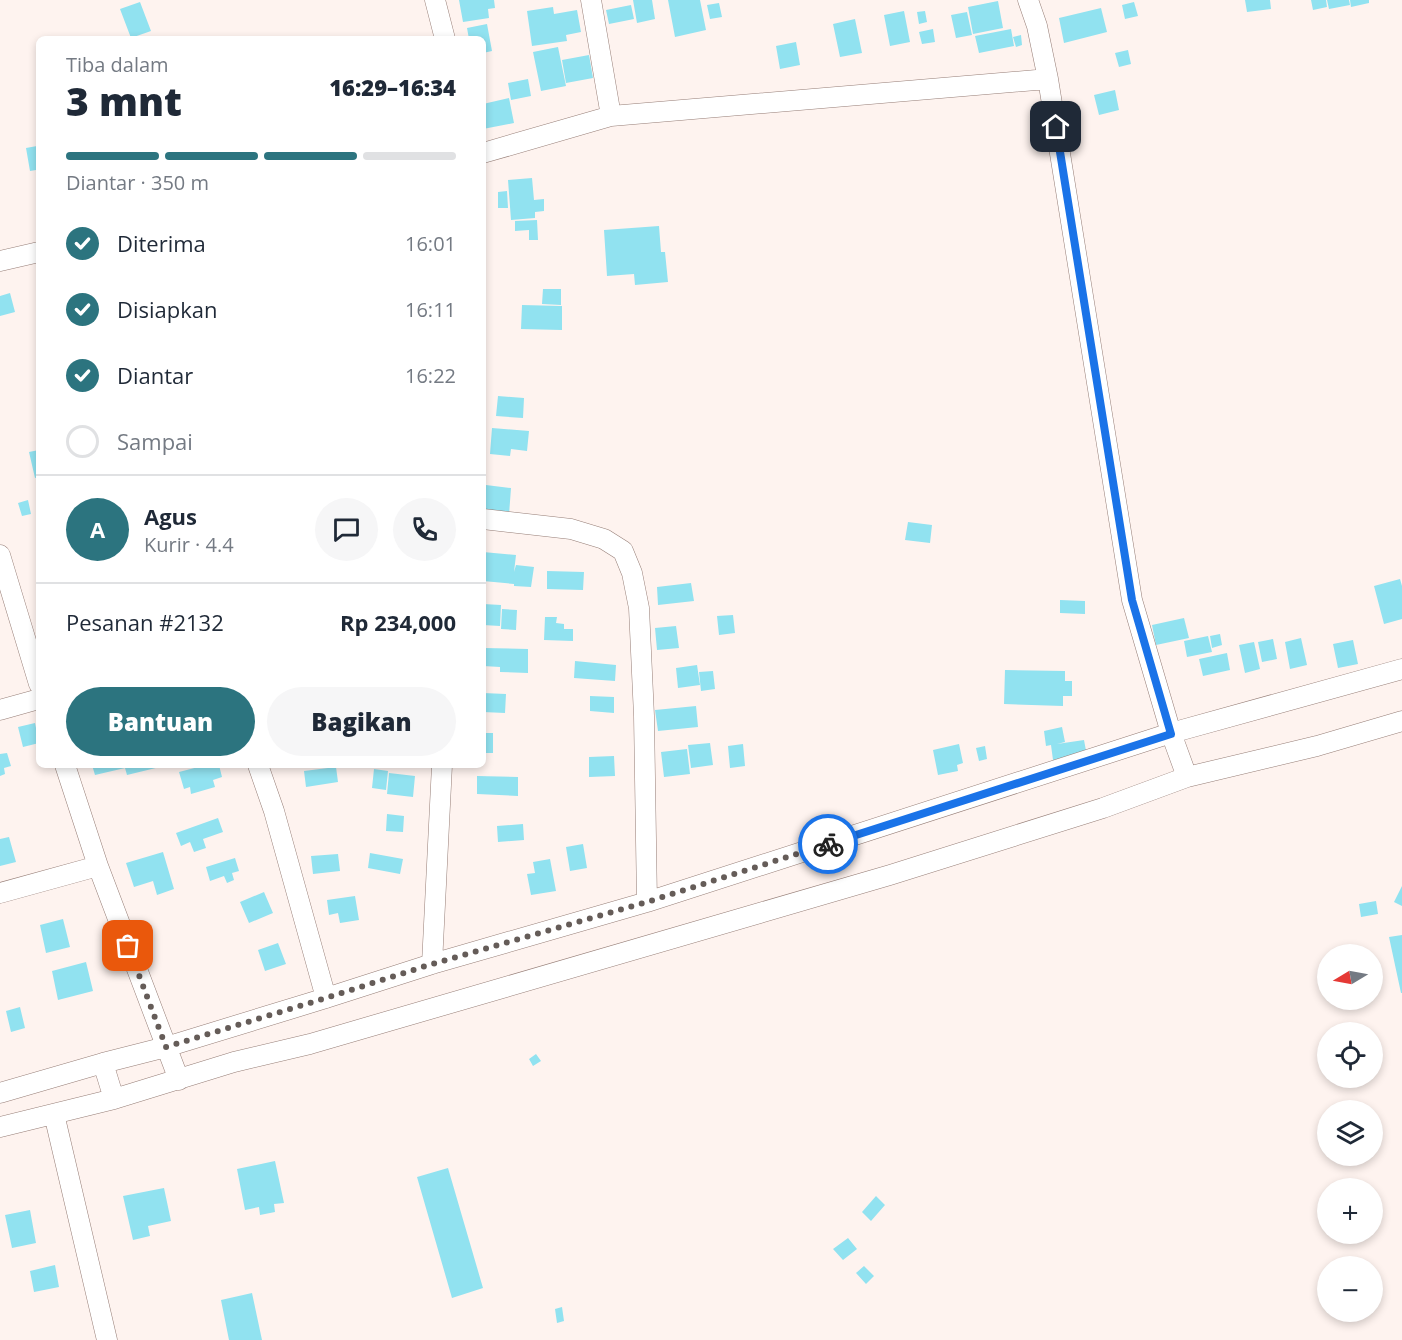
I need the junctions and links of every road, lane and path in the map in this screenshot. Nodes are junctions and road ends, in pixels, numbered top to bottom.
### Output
1 (435, 0) edge
2 (591, 0) edge
3 (1028, 0) edge
4 (444, 36) edge
5 (1048, 79) junction
6 (611, 116) junction
7 (486, 152) edge
8 (36, 253) edge
9 (0, 261) edge
10 (486, 519) edge
11 (0, 555) edge
12 (1402, 669) edge
13 (36, 674) edge
14 (36, 700) edge
15 (0, 710) edge
16 (1402, 721) edge
17 (1171, 734) junction
18 (66, 768) edge
19 (259, 768) edge
20 (442, 768) edge
21 (1187, 777) junction
22 (98, 866) junction
23 (0, 892) edge
24 (647, 902) junction
25 (432, 964) junction
26 (326, 998) junction
27 (166, 1047) junction
28 (103, 1063) junction
29 (179, 1080) junction
30 (0, 1093) edge
31 (114, 1099) junction
32 (54, 1114) junction
33 (0, 1127) edge
34 (107, 1340) edge

1 - 4 street
2 - 6 street
3 - 5 street
5 - 6 street
5 - 17 street
6 - 7 street
8 - 9 street
10 - 24 street
11 - 13 street
12 - 17 street
14 - 15 street
16 - 21 street
17 - 21 street
17 - 24 street
18 - 22 street
19 - 26 street
20 - 25 street
21 - 29 street
22 - 23 street
22 - 27 street
24 - 25 street
25 - 26 street
26 - 27 street
27 - 28 street
27 - 29 street
28 - 30 street
28 - 31 street
29 - 31 street
31 - 32 street
32 - 33 street
32 - 34 street

